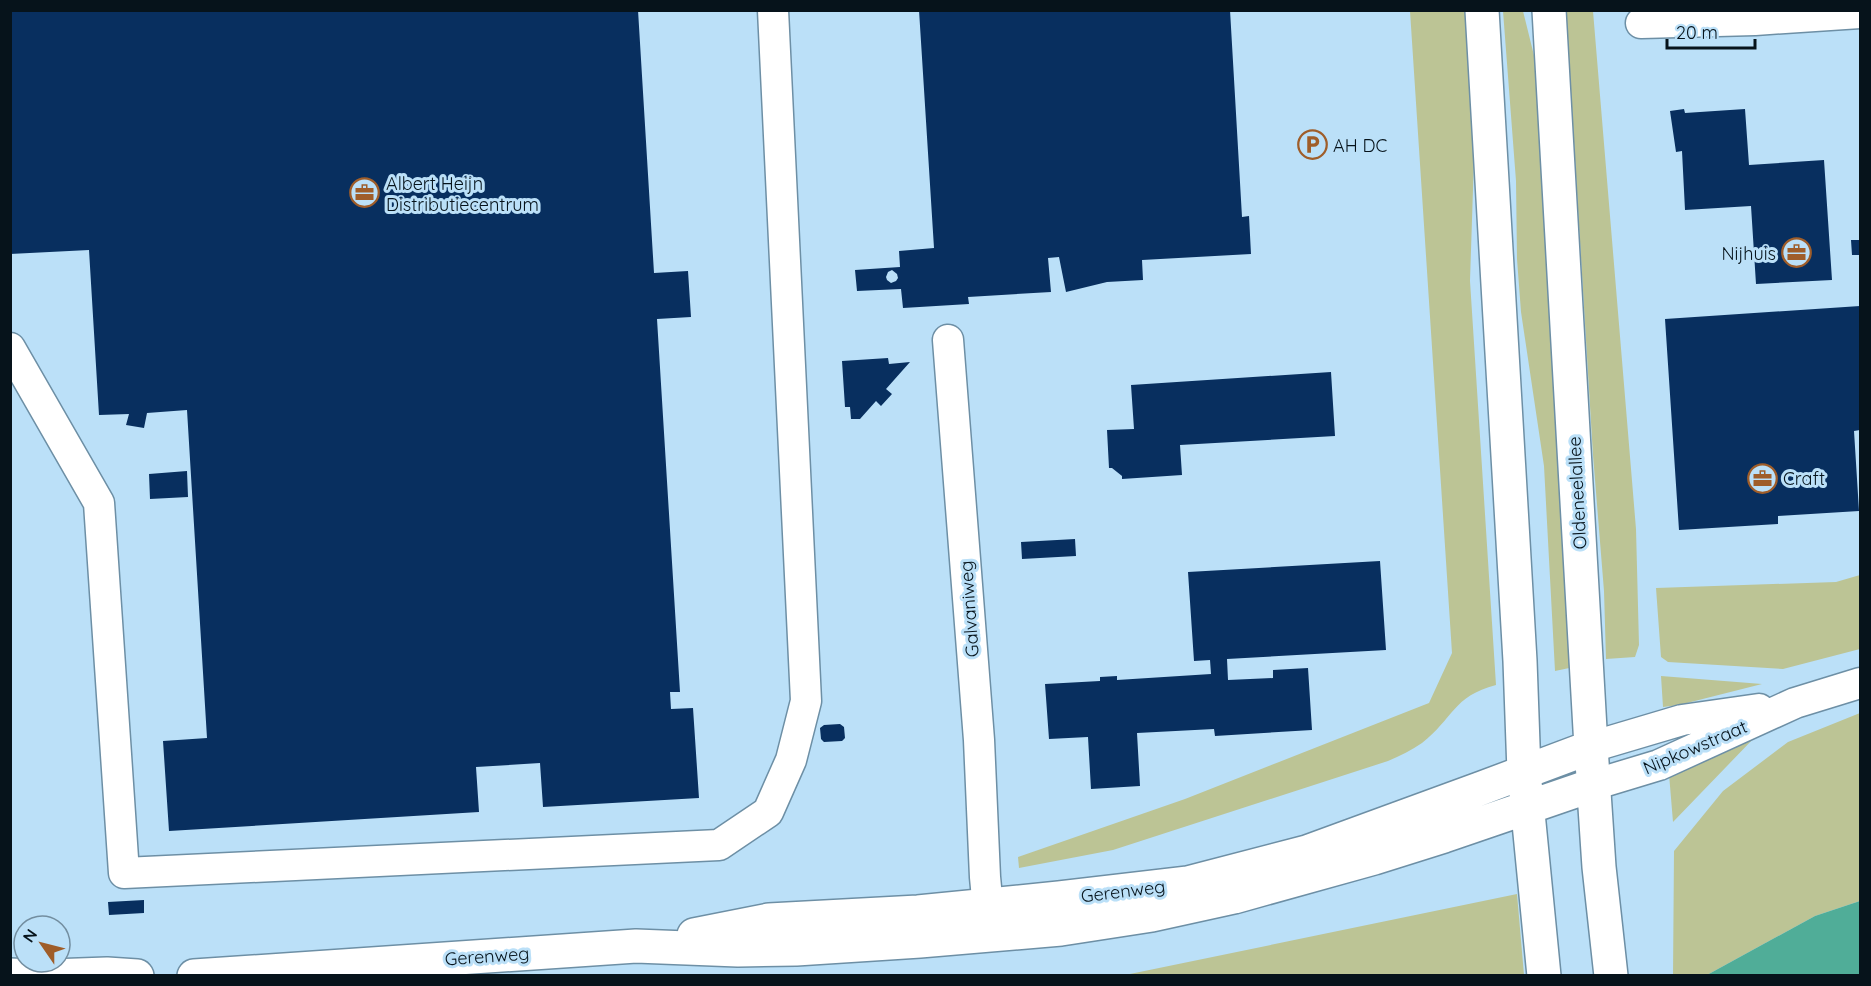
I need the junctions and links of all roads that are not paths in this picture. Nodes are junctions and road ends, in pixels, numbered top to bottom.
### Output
1 (773, 10) edge
2 (1482, 10) edge
3 (1549, 10) edge
4 (1860, 13) edge
5 (1641, 24) dead end
6 (948, 340) dead end
7 (10, 348) edge
8 (1860, 683) edge
9 (1795, 704) junction
10 (1591, 747) junction
11 (1524, 772) junction
12 (1593, 785) junction
13 (1527, 807) junction
14 (988, 906) junction
15 (10, 975) edge
16 (31, 975) edge
17 (51, 975) edge
18 (137, 975) edge
19 (194, 975) edge
20 (1544, 975) edge
21 (1611, 975) edge

1 - 7 street
2 - 11 main road
3 - 10 main road, Oldeneelallee
4 - 5 street
6 - 14 street, Galvaniweg
8 - 9 street, Nipkowstraat
9 - 10 street, Nipkowstraat
9 - 12 street, Nipkowstraat
10 - 11 main road, Gerenweg
10 - 12 main road, Oldeneelallee
11 - 13 main road
11 - 14 main road, Gerenweg
12 - 13 main road, Gerenweg
12 - 21 main road, Oldeneelallee
13 - 14 main road, Gerenweg
13 - 20 main road
14 - 19 main road, Gerenweg
15 - 16 main road
17 - 18 main road

